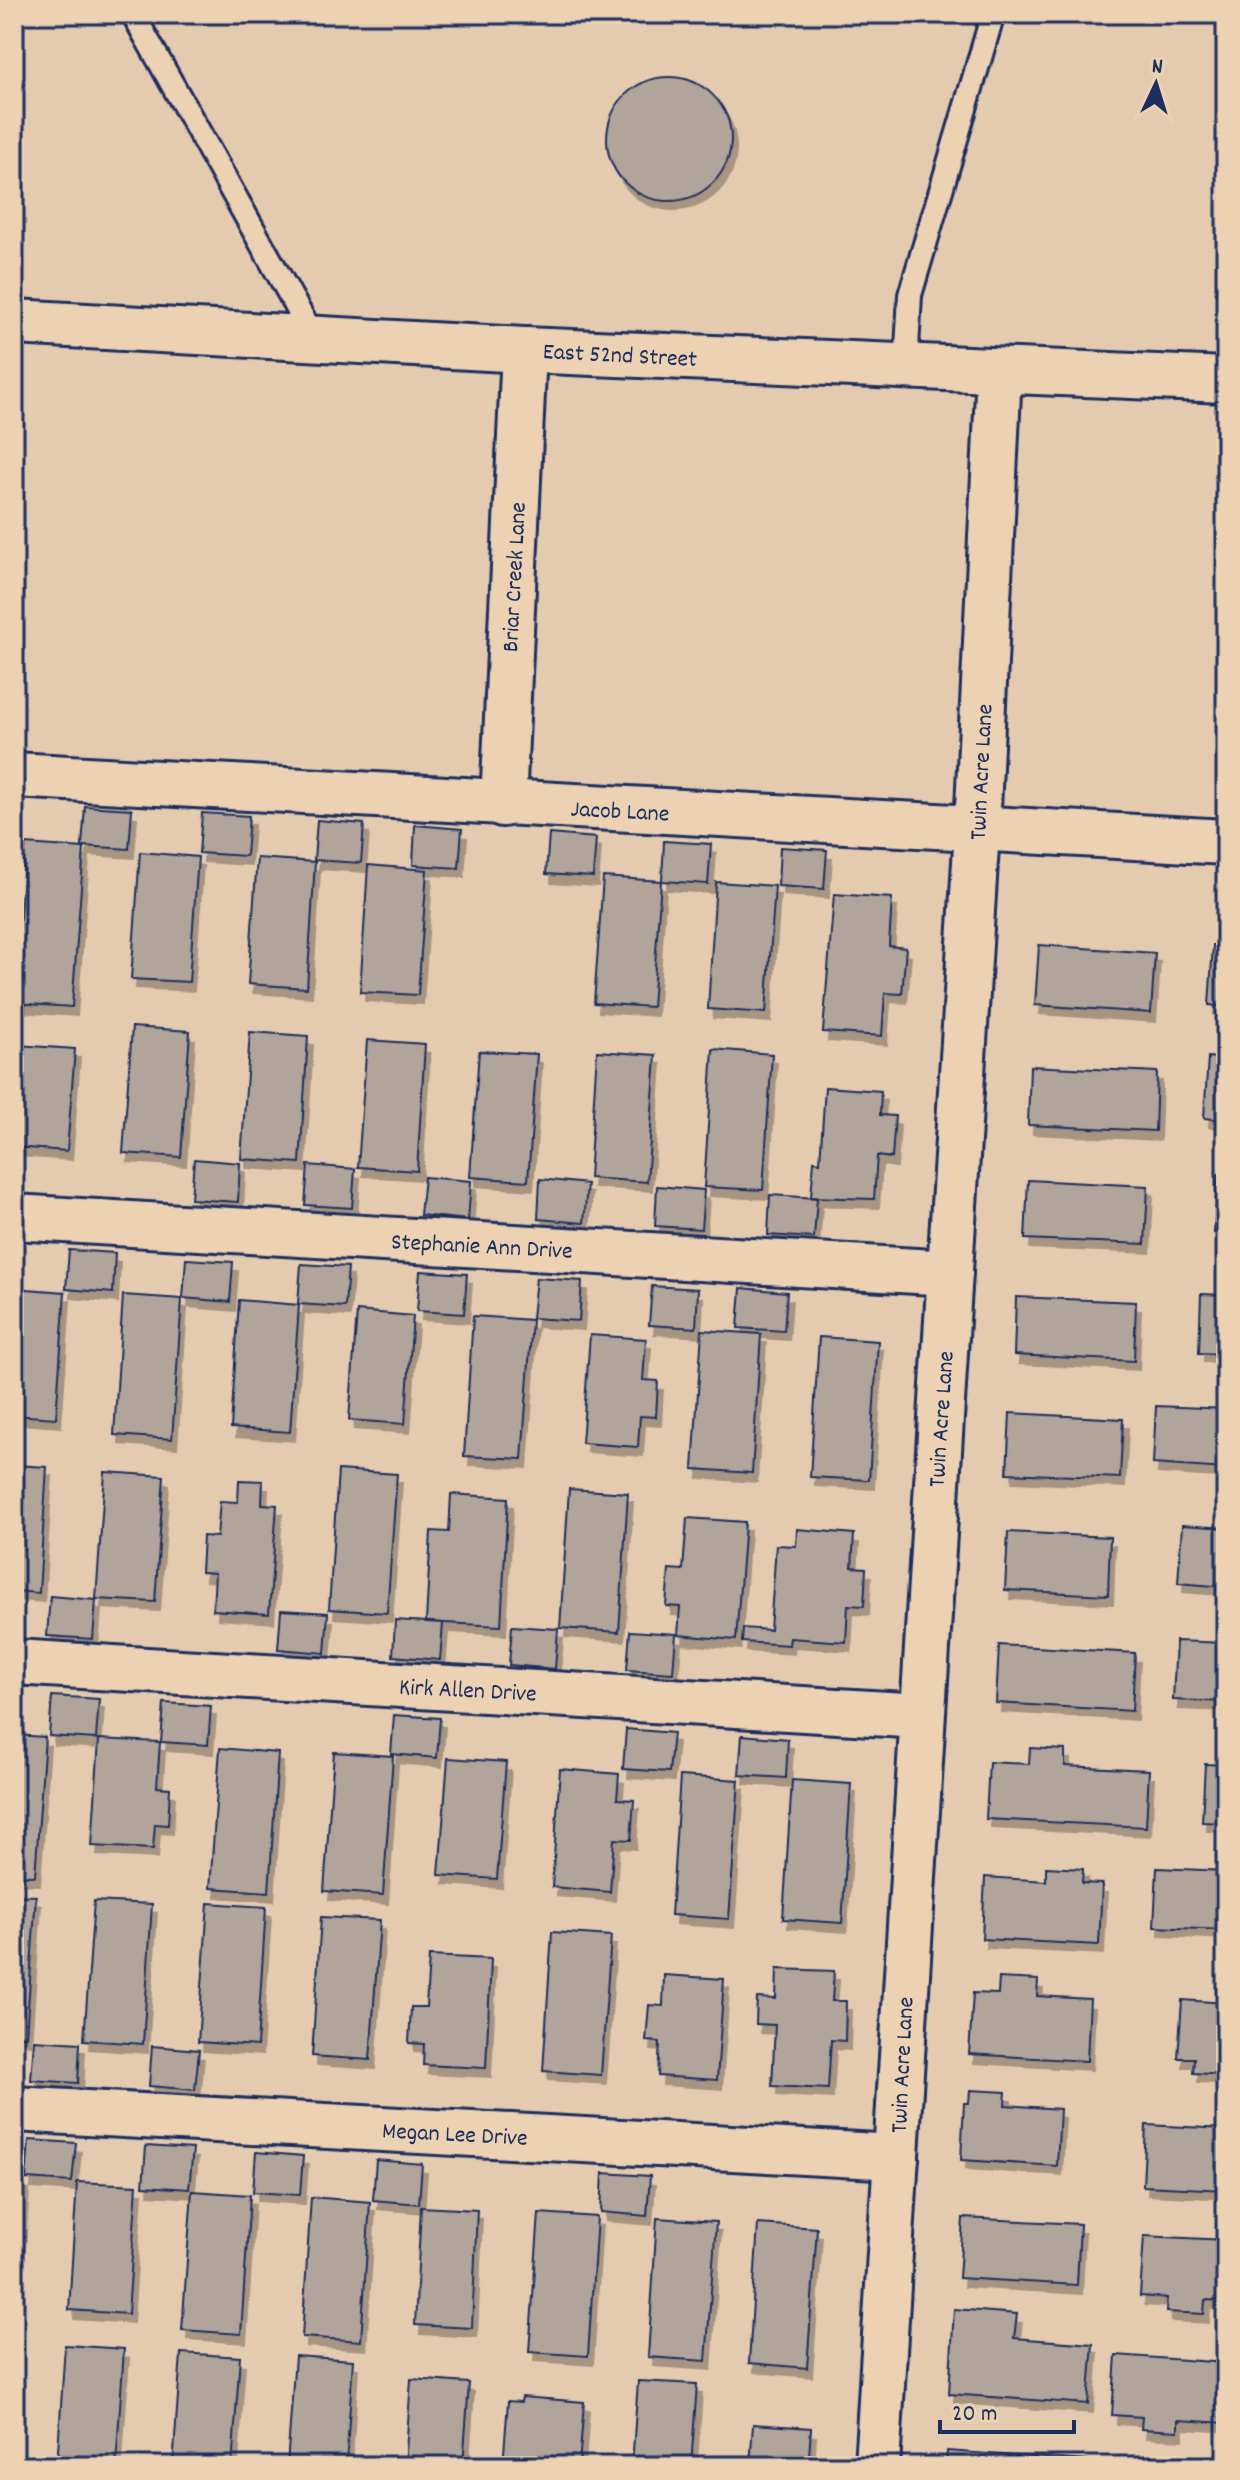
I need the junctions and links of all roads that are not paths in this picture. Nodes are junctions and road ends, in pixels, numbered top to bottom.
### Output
1 (133, 14) edge
2 (993, 14) edge
3 (14, 322) edge
4 (314, 338) junction
5 (524, 350) junction
6 (906, 367) junction
7 (999, 371) junction
8 (1226, 380) edge
9 (14, 775) edge
10 (503, 804) junction
11 (977, 829) junction
12 (1226, 842) edge
13 (14, 1217) edge
14 (950, 1273) junction
15 (14, 1662) edge
16 (922, 1716) junction
17 (14, 2109) edge
18 (896, 2157) junction
19 (877, 2466) edge

1 - 4 lane
2 - 6 lane
3 - 4 street, East 52nd Street
4 - 5 street, East 52nd Street
5 - 6 street, East 52nd Street
5 - 10 street, Briar Creek Lane
6 - 7 street, East 52nd Street
7 - 8 street, East 52nd Street
7 - 11 street, Twin Acre Lane
9 - 10 street, Jacob Lane
10 - 11 street, Jacob Lane
11 - 12 street, Jacob Lane
11 - 14 street, Twin Acre Lane
13 - 14 street, Stephanie Ann Drive
14 - 16 street, Twin Acre Lane
15 - 16 street, Kirk Allen Drive
16 - 18 street, Twin Acre Lane
17 - 18 street, Megan Lee Drive
18 - 19 street, Twin Acre Lane

